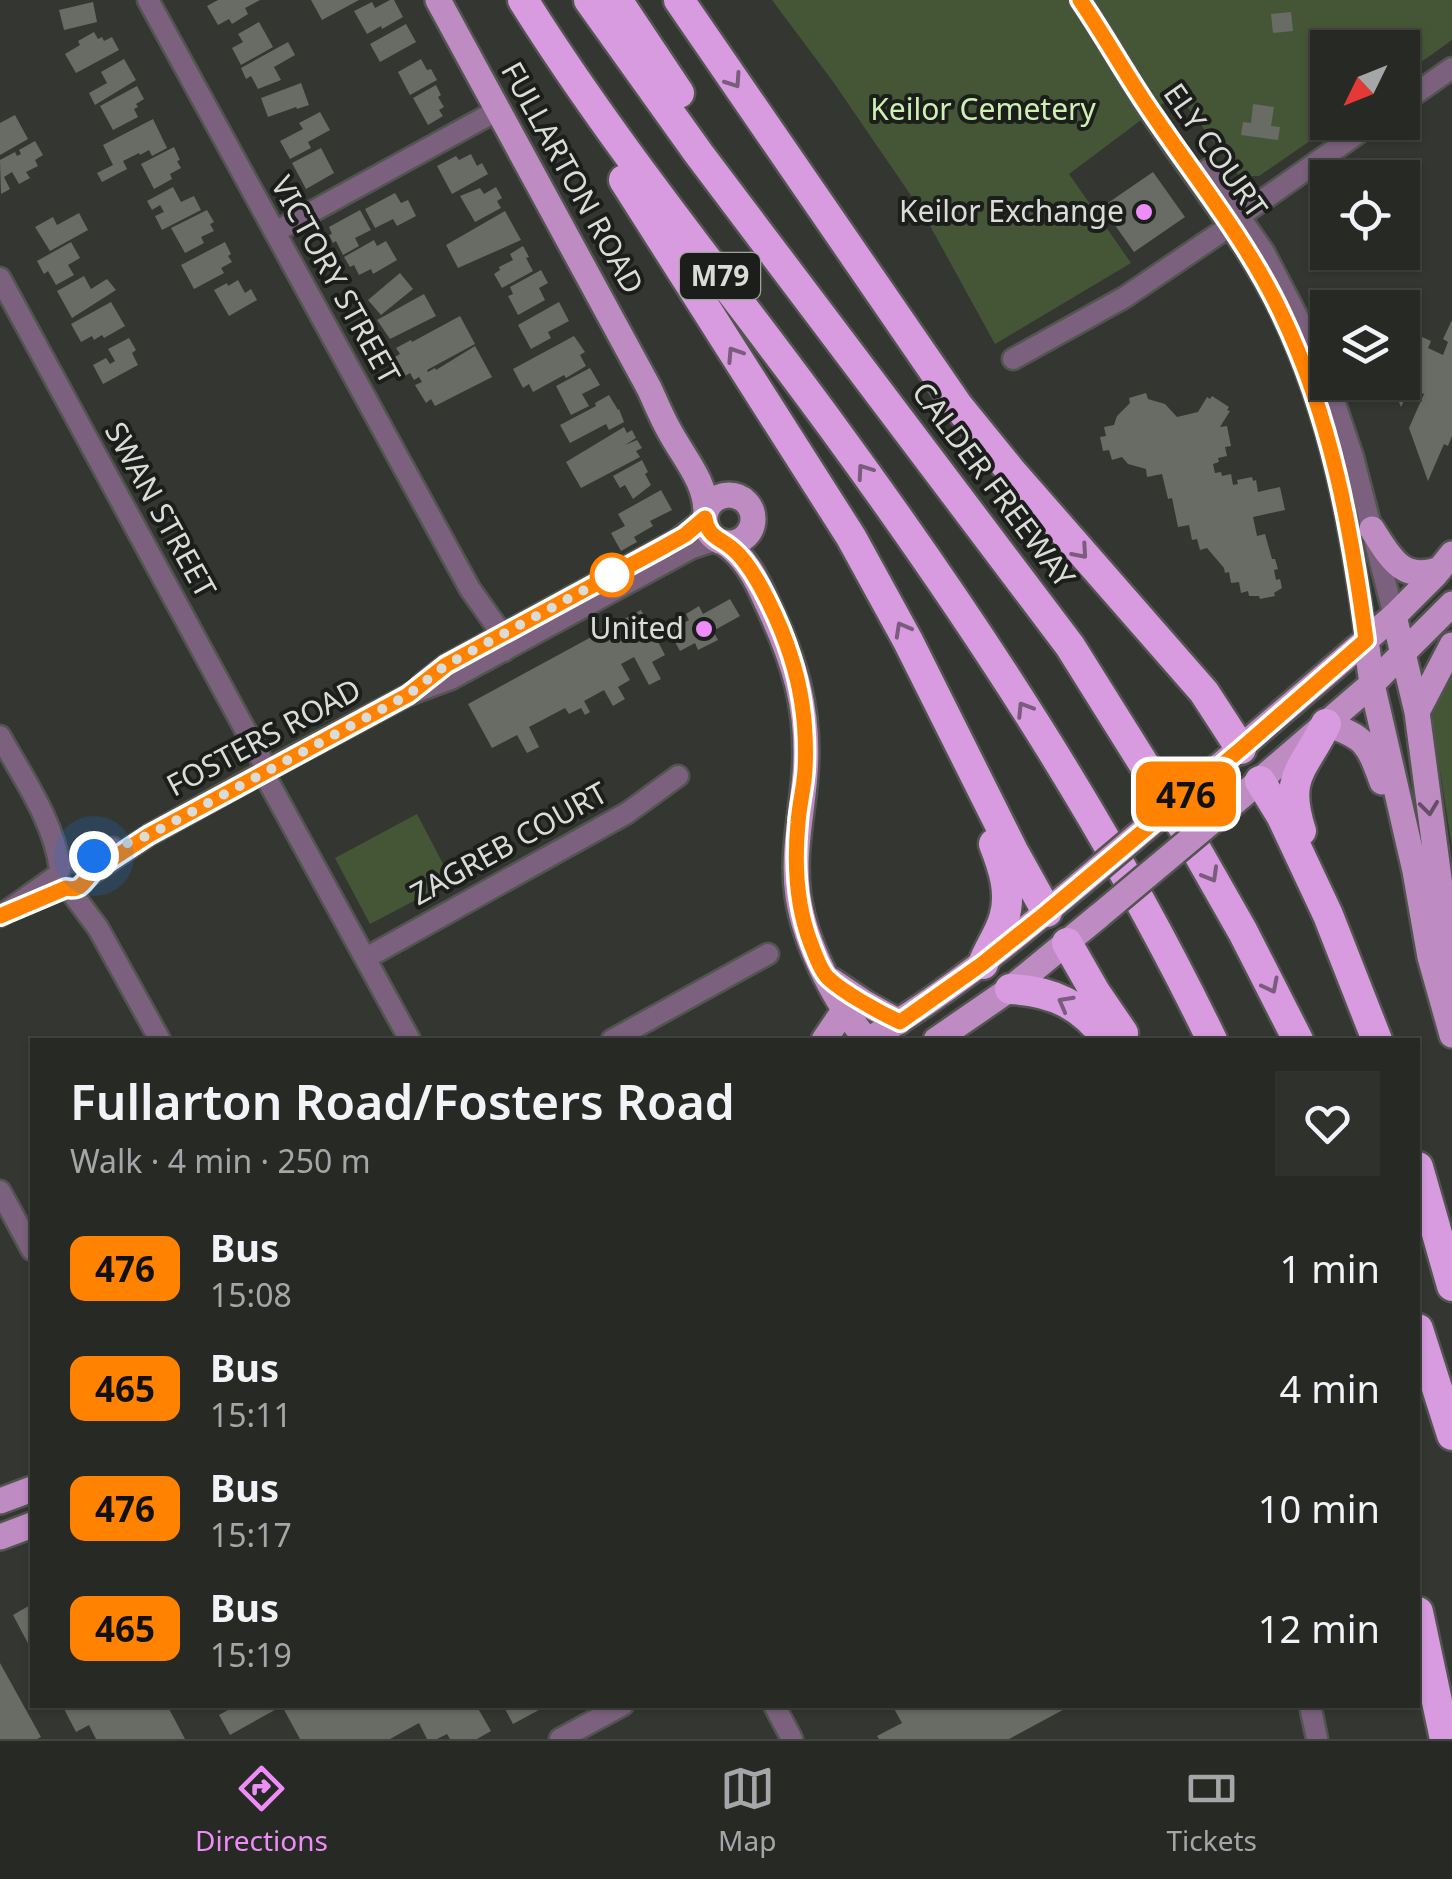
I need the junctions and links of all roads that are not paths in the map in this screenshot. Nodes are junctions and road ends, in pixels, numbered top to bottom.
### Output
1 (148, 0) edge
2 (438, 0) edge
3 (522, 0) edge
4 (589, 0) edge
5 (617, 0) edge
6 (679, 0) edge
7 (1080, 0) edge
8 (1452, 68) edge
9 (1420, 90) edge
10 (498, 110) junction
11 (1349, 140) edge
12 (1236, 221) junction
13 (274, 232) junction
14 (0, 278) edge
15 (1012, 360) dead end
16 (650, 388) junction
17 (1338, 441) junction
18 (738, 496) junction
19 (753, 526) junction
20 (713, 528) junction
21 (1372, 529) junction
22 (1446, 562) edge
23 (762, 591) junction
24 (1452, 604) edge
25 (1394, 616) junction
26 (1366, 640) junction
27 (499, 642) junction
28 (1452, 645) edge
29 (1070, 646) junction
30 (1403, 654) junction
31 (1372, 684) junction
32 (1417, 712) junction
33 (946, 716) junction
34 (1326, 724) junction
35 (0, 736) edge
36 (1241, 749) junction
37 (266, 771) junction
38 (678, 776) dead end
39 (1260, 781) junction
40 (1415, 872) junction
41 (72, 876) junction
42 (1047, 912) junction
43 (3, 914) edge
44 (1328, 915) junction
45 (1067, 943) junction
46 (768, 954) dead end
47 (366, 958) junction
48 (982, 964) junction
49 (826, 976) junction
50 (1452, 977) edge
51 (1010, 989) junction
52 (900, 1022) junction
53 (859, 1031) edge
54 (1452, 1034) edge
55 (159, 1038) edge
56 (409, 1038) edge
57 (616, 1038) edge
58 (832, 1038) edge
59 (939, 1038) edge
60 (1106, 1038) edge
61 (1127, 1038) edge
62 (1211, 1038) edge
63 (1297, 1038) edge
64 (1376, 1038) edge
65 (1420, 1174) edge
66 (0, 1192) edge
67 (30, 1246) edge
68 (1452, 1286) edge
69 (1420, 1335) edge
70 (1452, 1435) edge
71 (30, 1490) edge
72 (0, 1502) edge
73 (30, 1526) edge
74 (0, 1537) edge
75 (1420, 1621) edge
76 (1420, 1694) edge
77 (617, 1708) edge
78 (776, 1708) edge
79 (1310, 1708) edge
80 (1315, 1736) edge
81 (560, 1739) edge
82 (792, 1739) edge
83 (1434, 1739) edge
84 (1445, 1739) edge

1 - 13 street, VICTORY STREET
2 - 10 main road, FULLARTON ROAD
33 -> 3 highway
62 -> 3 highway, M79
4 - 29 highway, CALDER FREEWAY / M79
5 - 29 highway
6 -> 36 highway
7 - 12 street, ELY COURT
8 - 9 street
10 - 13 street
10 - 16 main road, FULLARTON ROAD
11 - 12 street
12 - 15 street
12 - 17 street, ELY COURT
13 - 27 street, VICTORY STREET
14 - 37 street, SWAN STREET
16 - 18 main road, FULLARTON ROAD
16 - 20 main road, FULLARTON ROAD
17 - 21 street, ELY COURT
17 - 26 street, ELY COURT
18 - 19 main road
18 - 20 main road
19 - 20 main road
19 - 23 main road, FULLARTON ROAD
20 - 23 main road, FULLARTON ROAD
20 - 27 street, FOSTERS ROAD
21 - 22 main road
21 - 25 street, ELY COURT
22 - 25 main road
23 - 49 main road, FULLARTON ROAD
24 - 30 main road
25 - 26 main road
25 - 30 main road
26 - 31 main road
26 - 36 main road
27 - 37 street, FOSTERS ROAD
28 - 32 main road
29 -> 63 highway, CALDER FREEWAY / M79
30 - 31 main road
30 - 32 main road
31 - 34 main road
31 - 40 main road
32 -> 50 main road
33 - 42 highway
33 - 48 highway
34 - 39 main road
34 - 40 main road
34 - 44 highway
35 - 41 street
36 - 39 main road
36 - 42 main road, bridge
37 - 41 street, FOSTERS ROAD
37 - 47 street, SWAN STREET
38 - 47 street, ZAGREB COURT
39 - 44 highway
39 - 45 main road, bridge
40 - 54 main road
41 - 43 street, FOSTERS ROAD
41 - 55 street
42 - 45 main road
42 - 48 main road
44 - 64 highway
45 - 51 main road
45 - 61 highway
46 - 57 street
47 - 56 street, SWAN STREET
48 - 52 main road
49 - 52 main road
49 - 53 main road, FULLARTON ROAD
51 - 59 main road
60 -> 51 highway
52 - 53 main road
53 - 58 main road
65 - 68 highway
66 - 67 street
69 - 70 highway
71 - 72 main road
73 - 74 main road
75 - 84 highway
76 - 83 highway
77 - 81 street
78 - 82 street
79 - 80 street

